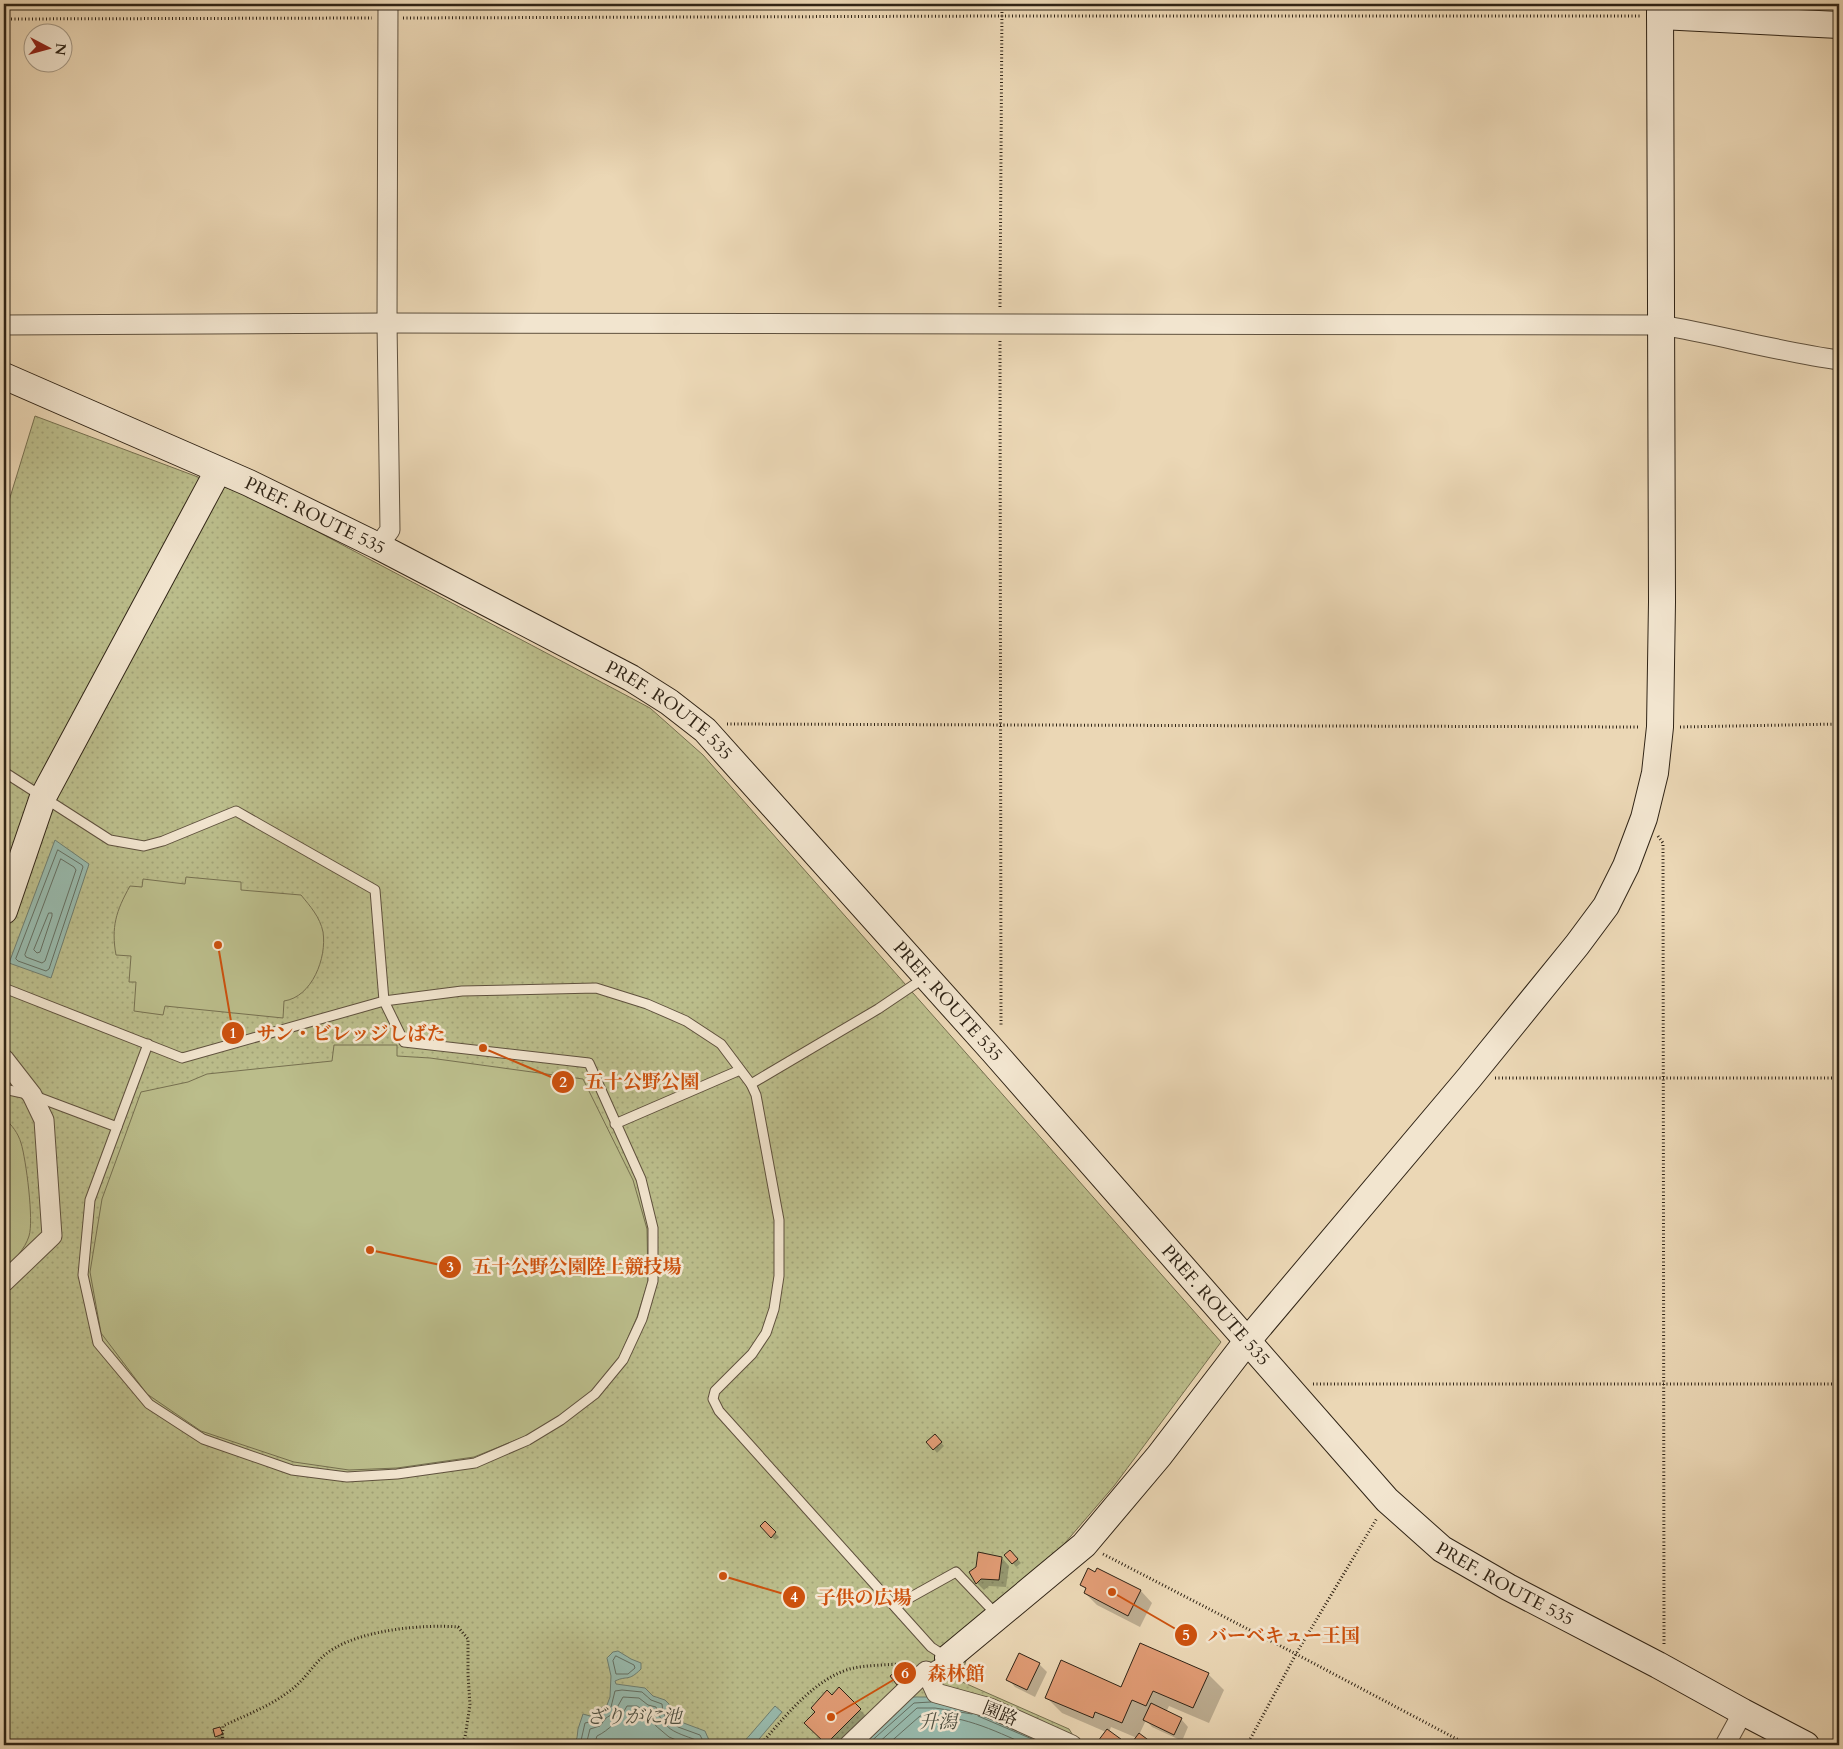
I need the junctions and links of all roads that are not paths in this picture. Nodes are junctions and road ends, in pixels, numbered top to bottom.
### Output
1 (1660, 10) edge
2 (388, 11) edge
3 (1839, 25) edge
4 (387, 323) junction
5 (1661, 325) junction
6 (4, 326) edge
7 (1839, 360) edge
8 (4, 376) edge
9 (218, 471) junction
10 (378, 546) junction
11 (4, 772) edge
12 (43, 796) junction
13 (4, 910) edge
14 (926, 977) junction
15 (4, 988) edge
16 (384, 1001) junction
17 (148, 1044) junction
18 (4, 1059) edge
19 (740, 1070) junction
20 (751, 1084) junction
21 (4, 1089) edge
22 (32, 1095) junction
23 (615, 1124) junction
24 (117, 1127) junction
25 (4, 1282) edge
26 (1248, 1340) junction
27 (895, 1606) junction
28 (998, 1616) junction
29 (948, 1658) junction
30 (926, 1671) junction
31 (1743, 1712) junction
32 (849, 1745) edge
33 (1072, 1745) edge
34 (1725, 1745) edge
35 (1806, 1745) edge

1 - 3 street
1 - 5 street
2 - 4 street
4 - 5 street
4 - 6 street
4 - 10 street
5 - 7 street
5 - 26 street
8 - 9 street, PREF. ROUTE 535
9 - 10 street, PREF. ROUTE 535
9 - 12 street
10 - 14 street, PREF. ROUTE 535
11 - 12 lane
12 - 13 street
12 - 16 lane
14 - 20 lane
14 - 26 street, PREF. ROUTE 535
15 - 17 lane
16 - 17 lane
16 - 19 lane
16 - 23 lane
17 - 24 lane
18 - 22 street
19 - 20 lane
19 - 23 lane
20 - 27 lane
21 - 22 lane
22 - 24 lane
22 - 25 street
23 - 24 lane
26 - 28 street
26 - 31 street, PREF. ROUTE 535
27 - 28 lane
27 - 29 lane
28 - 29 street
29 - 30 lane
30 - 32 street
30 - 33 street, 園路
31 - 34 street
31 - 35 street, PREF. ROUTE 535

